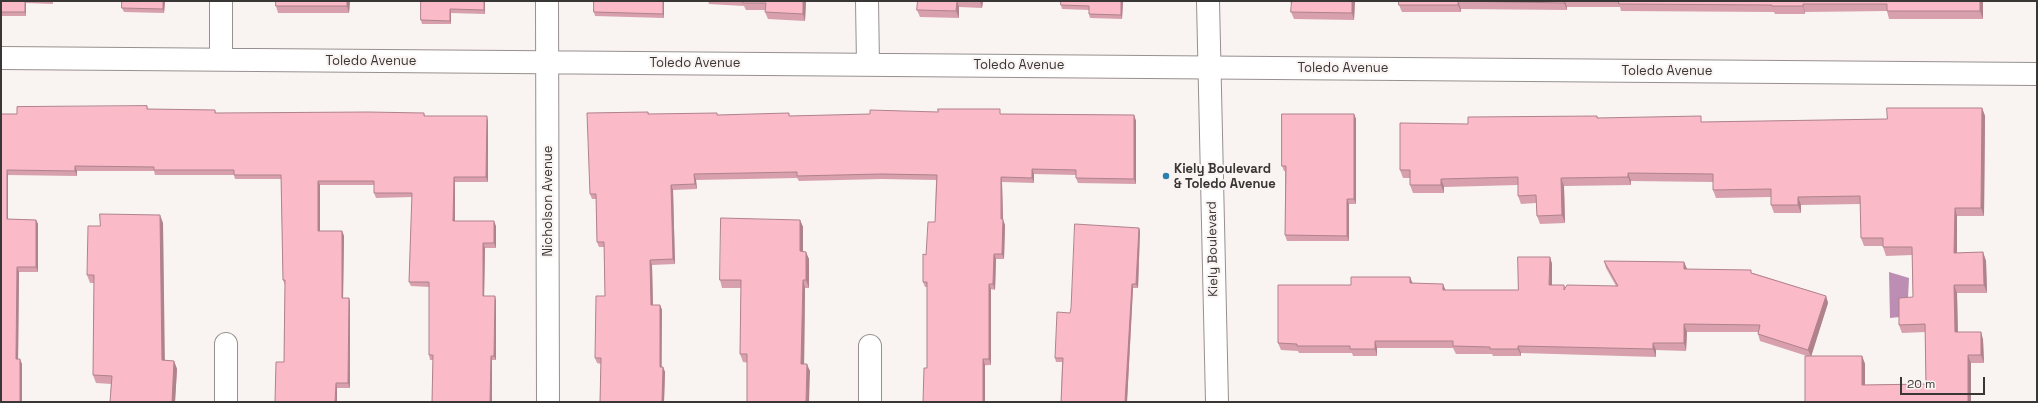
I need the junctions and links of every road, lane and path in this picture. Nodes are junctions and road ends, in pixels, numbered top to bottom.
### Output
1 (221, 1) edge
2 (547, 1) edge
3 (866, 1) edge
4 (1208, 1) edge
5 (1, 58) edge
6 (221, 59) junction
7 (548, 62) junction
8 (868, 64) junction
9 (1208, 67) junction
10 (2037, 74) edge
11 (226, 344) dead end
12 (870, 346) dead end
13 (226, 402) edge
14 (548, 402) edge
15 (870, 402) edge
16 (1217, 402) edge

1 - 6 street
2 - 7 street, Nicholson Avenue
3 - 8 street
4 - 9 street, Kiely Boulevard
5 - 6 street, Toledo Avenue
6 - 7 street, Toledo Avenue
7 - 8 street, Toledo Avenue
7 - 14 street, Nicholson Avenue
8 - 9 street, Toledo Avenue
9 - 10 street, Toledo Avenue
9 - 16 street, Kiely Boulevard
11 - 13 street
12 - 15 street

